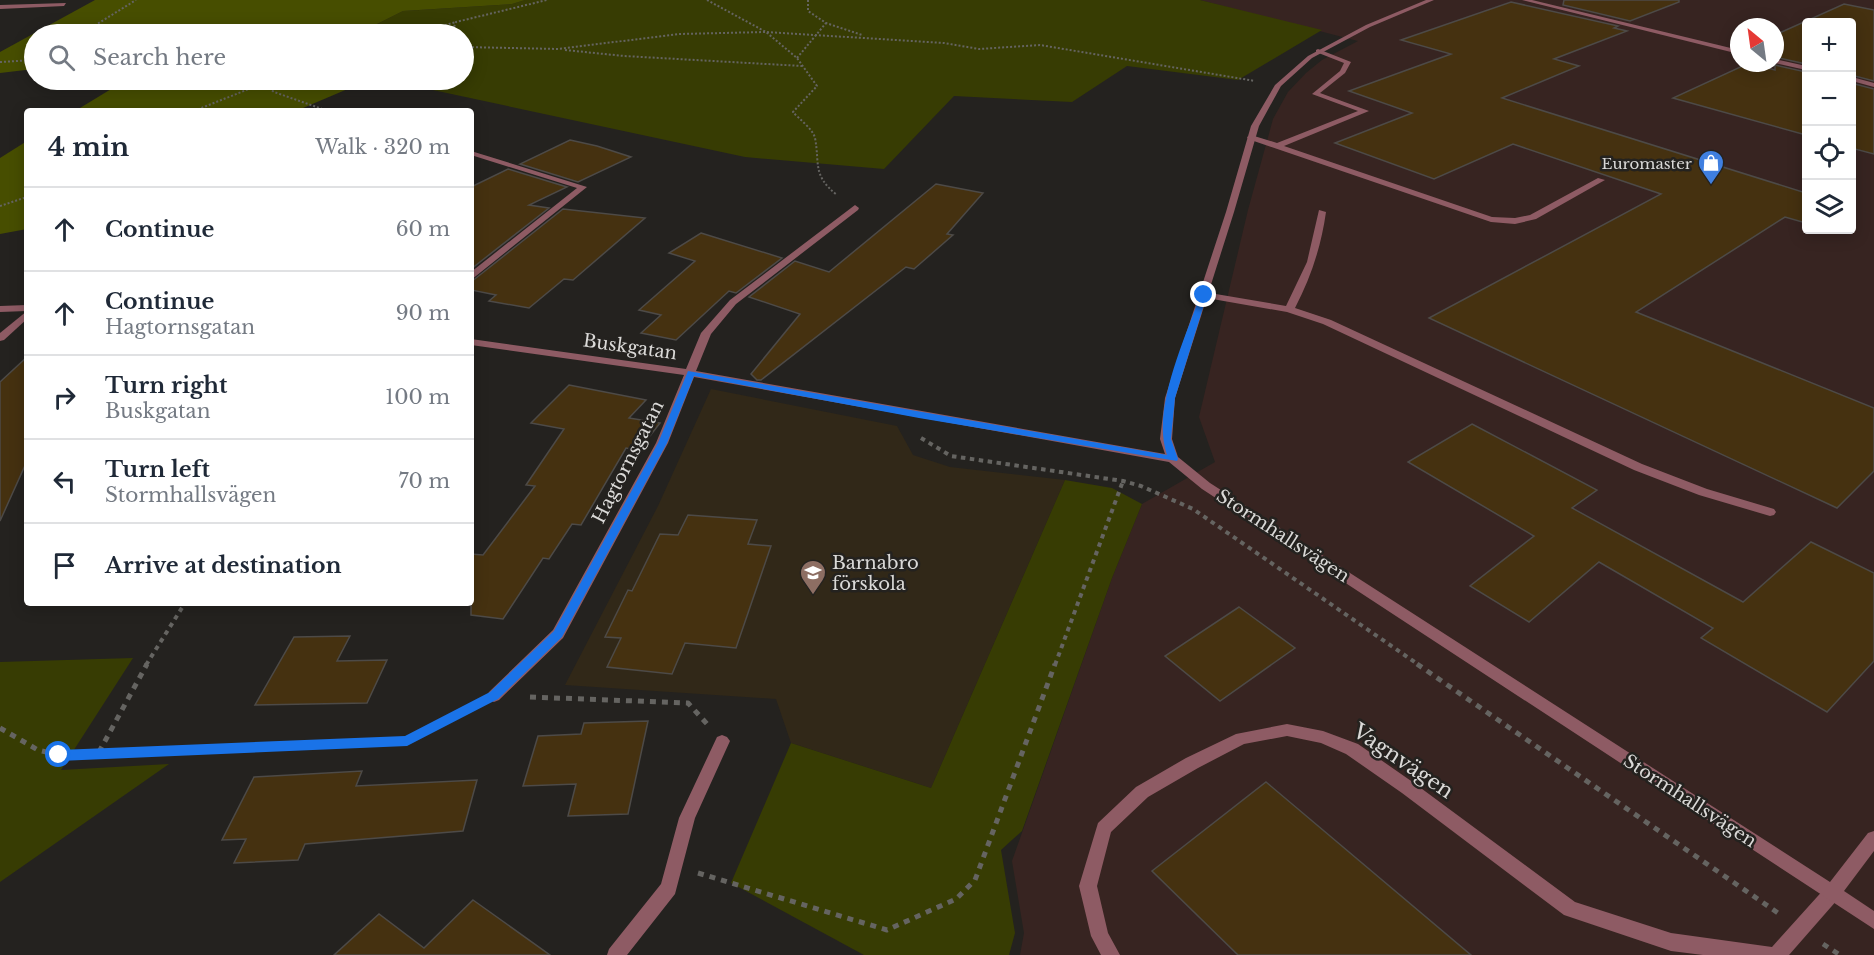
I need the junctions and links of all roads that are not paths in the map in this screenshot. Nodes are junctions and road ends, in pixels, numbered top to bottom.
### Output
1 (1431, 0) edge
2 (1525, 0) edge
3 (63, 4) dead end
4 (0, 7) edge
5 (1730, 50) edge
6 (1318, 51) junction
7 (1784, 63) edge
8 (1802, 67) edge
9 (1856, 80) edge
10 (1874, 85) edge
11 (1251, 137) junction
12 (1279, 145) junction
13 (474, 154) edge
14 (1601, 180) dead end
15 (855, 208) road end
16 (1322, 212) dead end
17 (474, 275) edge
18 (1204, 295) junction
19 (0, 309) edge
20 (24, 309) edge
21 (1289, 309) junction
22 (24, 317) edge
23 (0, 338) edge
24 (474, 342) edge
25 (691, 373) junction
26 (1173, 459) junction
27 (1770, 513) dead end
28 (494, 696) road end
29 (722, 741) road end
30 (1874, 838) edge
31 (1832, 893) junction
32 (1874, 921) edge
33 (616, 955) edge
34 (1112, 955) edge
35 (1769, 955) edge
36 (1777, 955) edge

1 - 6 street
2 - 5 street
3 - 4 street
6 - 11 street
6 - 12 street
7 - 8 street
9 - 10 street
11 - 12 street
11 - 18 street
12 - 14 street
13 - 17 street
15 - 25 street, Hagtornsgatan
16 - 21 street
18 - 21 street
18 - 26 street
19 - 20 street
21 - 27 street
22 - 23 street
24 - 25 street, Buskgatan
25 - 26 street, Buskgatan
25 - 28 street, Hagtornsgatan
26 - 31 street, Stormhallsvägen
29 - 33 street
30 - 31 street
31 - 32 street, Stormhallsvägen
31 - 36 street
34 - 35 street, Vagnvägen

